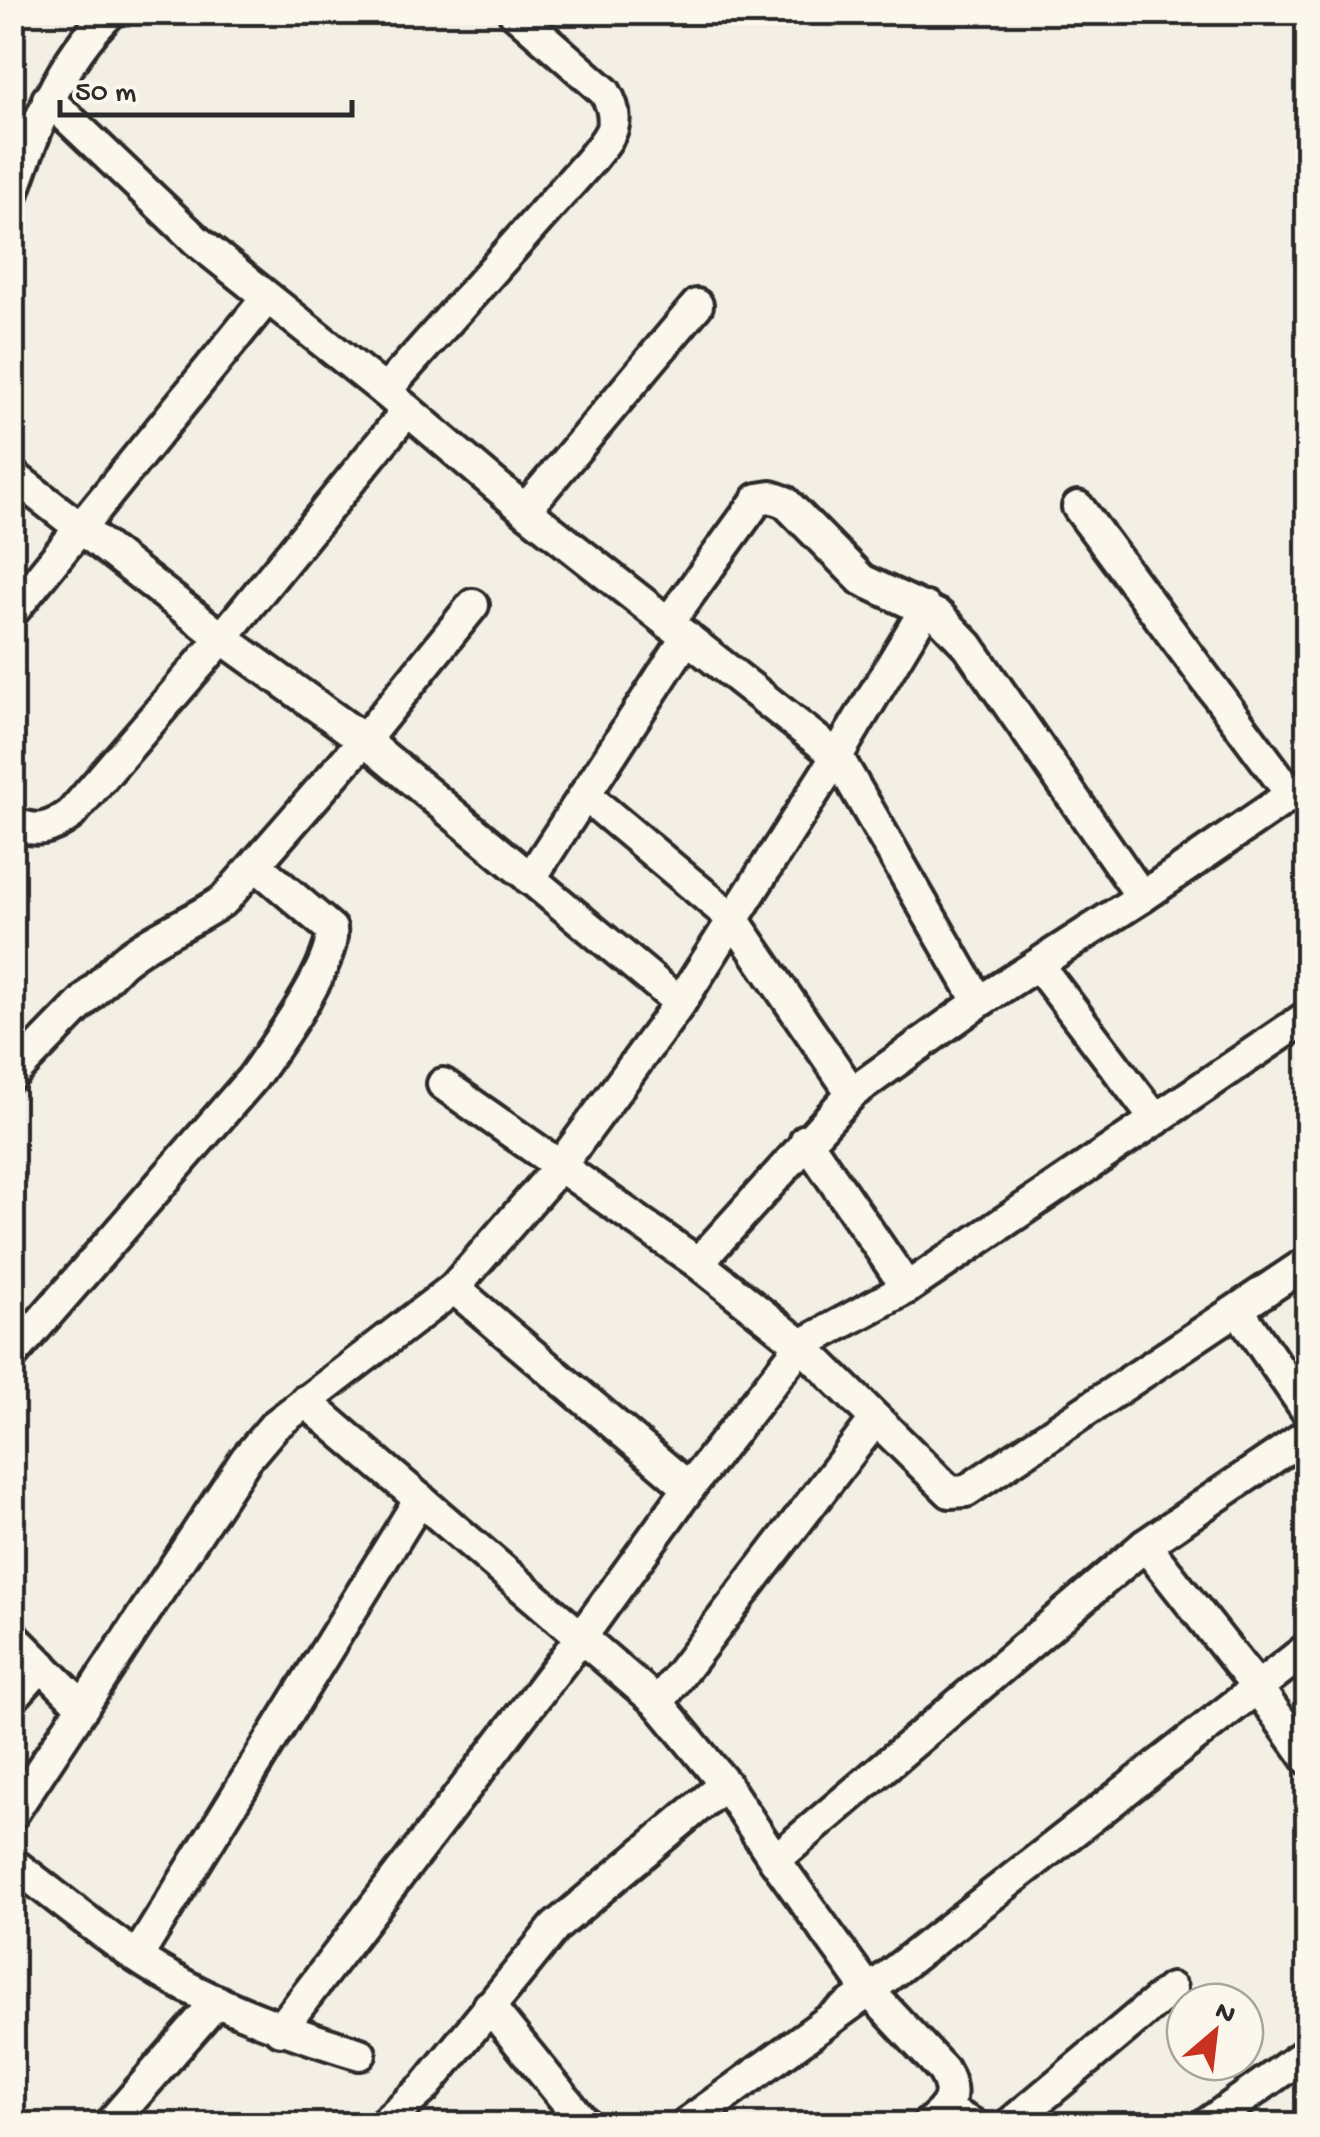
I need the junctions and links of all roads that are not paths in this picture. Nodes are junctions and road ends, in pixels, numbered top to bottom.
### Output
1 (111, 12) edge
2 (514, 12) edge
3 (48, 99) junction
4 (19, 150) edge
5 (12, 195) edge
6 (267, 298) junction
7 (698, 305) dead end
8 (396, 401) junction
9 (12, 475) edge
10 (1078, 507) dead end
11 (525, 510) junction
12 (80, 528) junction
13 (473, 605) dead end
14 (926, 608) junction
15 (12, 612) edge
16 (678, 630) junction
17 (222, 638) junction
18 (364, 740) junction
19 (837, 756) junction
20 (1299, 789) edge
21 (585, 795) junction
22 (12, 822) edge
23 (257, 866) junction
24 (530, 879) junction
25 (1142, 897) junction
26 (733, 920) junction
27 (1038, 965) junction
28 (979, 1002) junction
29 (680, 1003) junction
30 (1308, 1016) edge
31 (12, 1074) edge
32 (443, 1084) dead end
33 (852, 1093) junction
34 (1156, 1120) junction
35 (806, 1140) junction
36 (560, 1166) junction
37 (1308, 1262) edge
38 (698, 1264) junction
39 (454, 1288) junction
40 (907, 1288) junction
41 (1238, 1310) junction
42 (800, 1345) junction
43 (12, 1355) edge
44 (305, 1401) junction
45 (1308, 1412) edge
46 (875, 1420) junction
47 (1308, 1434) edge
48 (689, 1488) junction
49 (420, 1498) junction
50 (1145, 1546) junction
51 (12, 1636) edge
52 (582, 1636) junction
53 (1308, 1648) edge
54 (42, 1665) junction
55 (1256, 1686) junction
56 (12, 1698) edge
57 (658, 1703) junction
58 (83, 1707) junction
59 (1308, 1759) edge
60 (725, 1784) junction
61 (12, 1814) edge
62 (775, 1860) junction
63 (12, 1863) edge
64 (137, 1958) junction
65 (869, 1992) junction
66 (1165, 1992) edge
67 (217, 2001) junction
68 (489, 2006) junction
69 (280, 2030) junction
70 (1308, 2052) edge
71 (360, 2054) dead end
72 (936, 2116) edge
73 (110, 2124) edge
74 (383, 2124) edge
75 (585, 2124) edge
76 (686, 2124) edge
77 (972, 2124) edge
78 (1010, 2124) edge
79 (1207, 2124) edge

1 - 3 street
2 - 8 street
3 - 4 street
3 - 6 street
4 - 5 street
6 - 8 street
6 - 12 street
7 - 11 street
8 - 11 street
8 - 17 street
9 - 12 street
10 - 20 street
11 - 16 street
12 - 15 street
12 - 17 street
13 - 18 street
14 - 16 street
14 - 19 street
14 - 25 street
16 - 19 street
16 - 21 street
17 - 18 street
17 - 22 street
18 - 23 street
18 - 24 street
19 - 26 street
19 - 28 street
20 - 25 street
21 - 24 street
21 - 26 street
23 - 31 street
23 - 43 street
24 - 29 street
25 - 27 street
26 - 29 street
26 - 33 street
27 - 28 street
27 - 34 street
28 - 33 street
29 - 36 street
30 - 34 street
32 - 36 street
33 - 35 street
34 - 40 street
35 - 38 street
35 - 40 street
36 - 38 street
36 - 39 street
37 - 41 street
38 - 42 street
39 - 44 street
39 - 48 street
40 - 42 street
41 - 45 street
41 - 46 street
42 - 46 street
42 - 48 street
44 - 49 street
44 - 58 street
46 - 57 street
47 - 50 street
48 - 52 street
49 - 52 street
49 - 64 street
50 - 55 street
50 - 62 street
51 - 54 street
52 - 57 street
52 - 69 street
53 - 55 street
54 - 56 street
54 - 58 street
55 - 59 street
55 - 65 street
57 - 60 street
58 - 61 street
60 - 62 street
60 - 68 street
62 - 65 street
63 - 64 street
64 - 67 street
65 - 72 street
65 - 76 street
66 - 78 street
67 - 69 street
67 - 73 street
68 - 74 street
68 - 75 street
69 - 71 street
70 - 79 street
72 - 77 street

